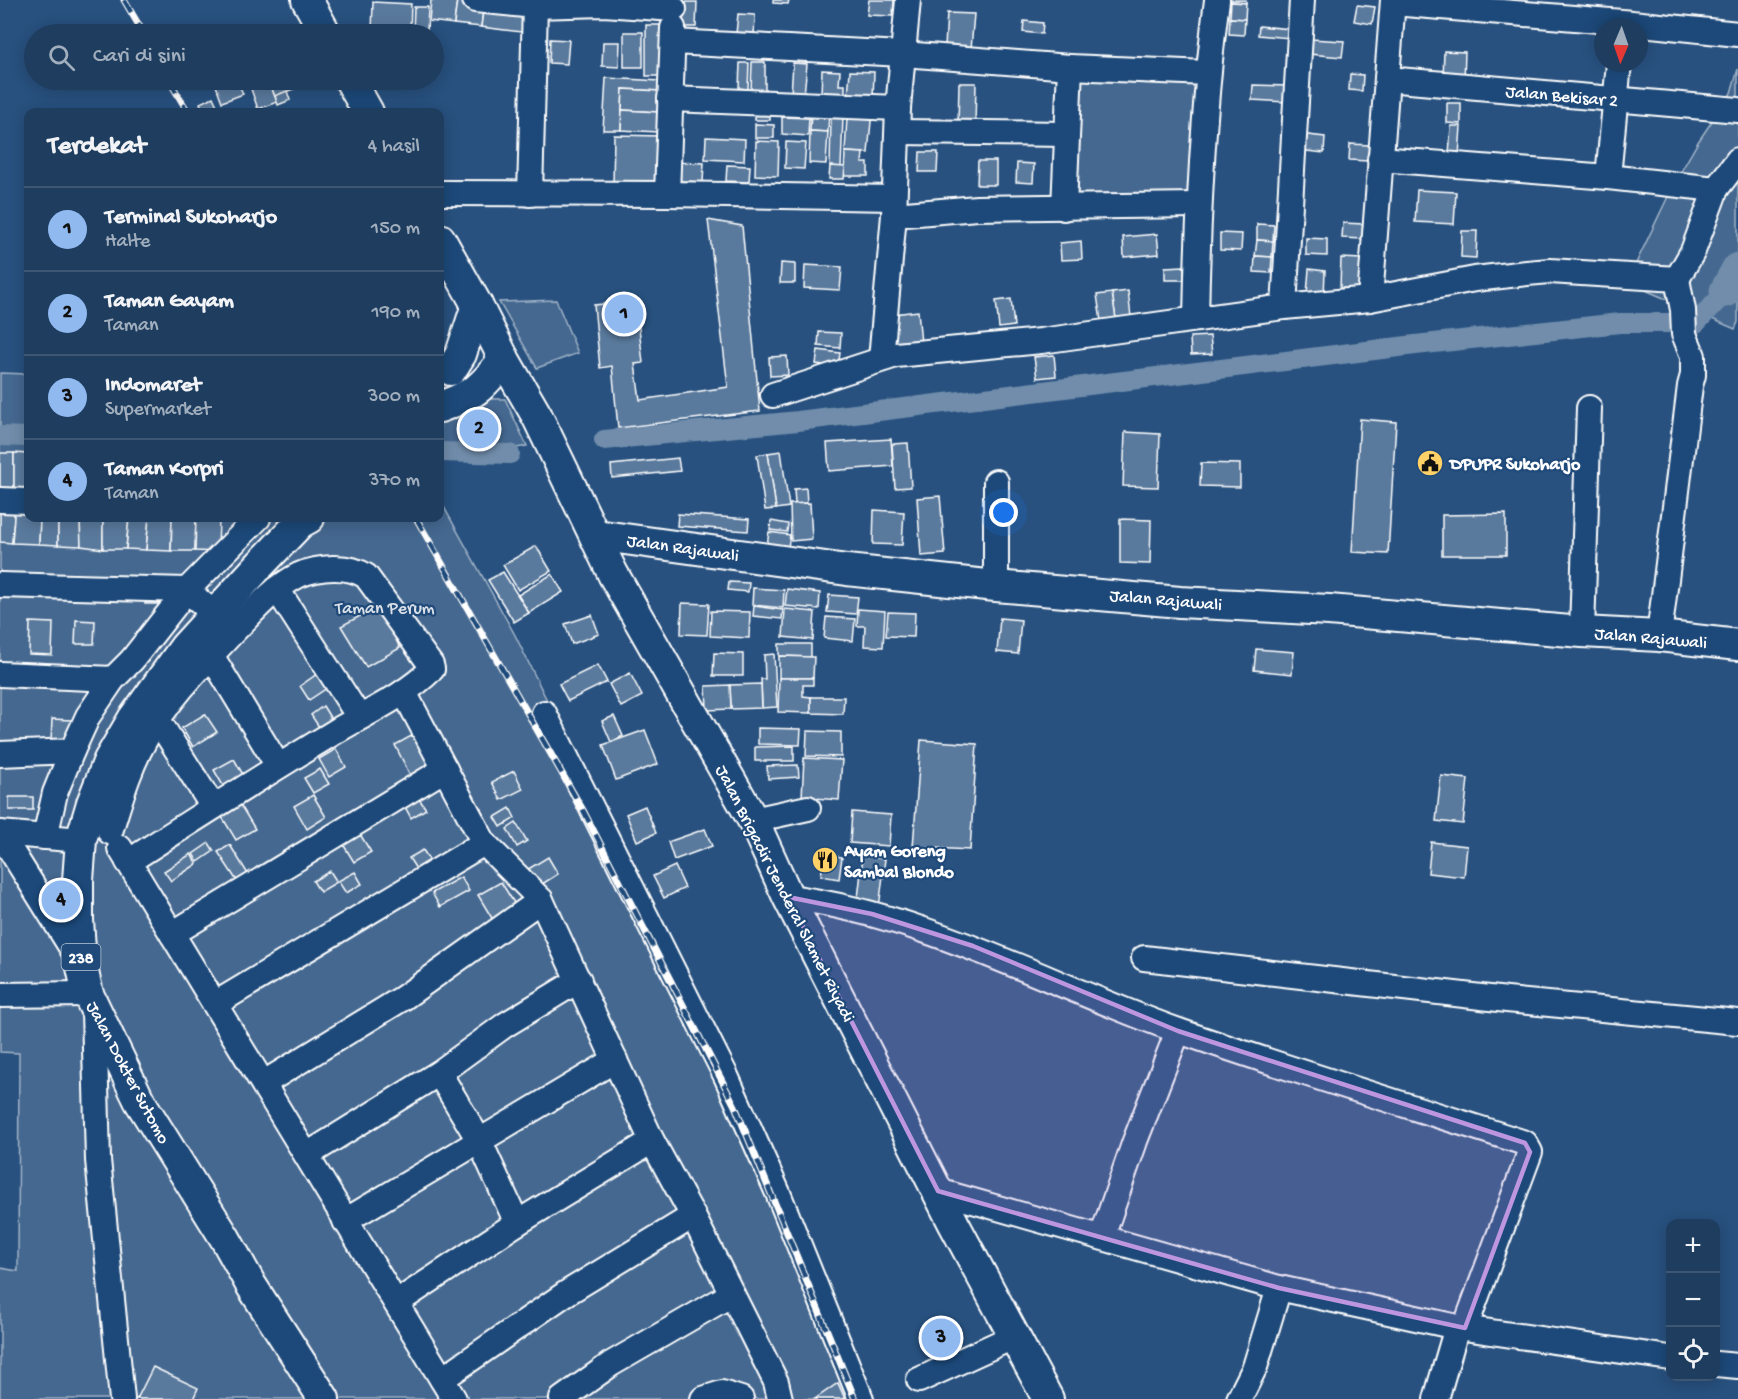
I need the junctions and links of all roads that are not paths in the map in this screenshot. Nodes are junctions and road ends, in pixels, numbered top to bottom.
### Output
1 (307, 0) edge
2 (475, 0) edge
3 (908, 0) edge
4 (1216, 0) edge
5 (1302, 0) edge
6 (1393, 1) edge
7 (674, 4) edge
8 (535, 6) junction
9 (1623, 16) edge
10 (320, 24) edge
11 (1738, 34) edge
12 (673, 42) junction
13 (903, 54) junction
14 (1070, 67) junction
15 (1619, 72) edge
16 (1207, 73) junction
17 (1387, 79) junction
18 (356, 90) edge
19 (670, 99) junction
20 (1617, 100) junction
21 (366, 108) edge
22 (898, 108) junction
23 (1738, 110) edge
24 (898, 132) junction
25 (1067, 134) junction
26 (1380, 159) junction
27 (1738, 159) edge
28 (1608, 177) junction
29 (1716, 189) junction
30 (444, 193) edge
31 (530, 194) junction
32 (667, 194) junction
33 (1198, 205) junction
34 (894, 207) junction
35 (1064, 208) junction
36 (444, 246) edge
37 (1677, 279) junction
38 (1370, 299) junction
39 (477, 305) junction
40 (1284, 307) junction
41 (1196, 319) junction
42 (504, 359) junction
43 (881, 359) junction
44 (445, 375) edge
45 (524, 391) junction
46 (773, 395) dead end
47 (469, 396) junction
48 (444, 405) edge
49 (1589, 408) dead end
50 (996, 482) dead end
51 (0, 500) edge
52 (24, 501) edge
53 (254, 522) edge
54 (302, 522) edge
55 (596, 535) junction
56 (0, 585) edge
57 (996, 586) junction
58 (277, 589) junction
59 (187, 590) junction
60 (214, 614) junction
61 (1582, 632) junction
62 (1659, 636) junction
63 (1738, 645) edge
64 (211, 655) junction
65 (132, 660) junction
66 (0, 674) edge
67 (162, 677) junction
68 (113, 679) junction
69 (404, 692) junction
70 (544, 713) dead end
71 (359, 717) junction
72 (158, 720) junction
73 (72, 751) junction
74 (0, 754) edge
75 (278, 766) junction
76 (445, 769) junction
77 (92, 803) junction
78 (213, 807) junction
79 (808, 808) dead end
80 (753, 820) junction
81 (110, 832) junction
82 (0, 833) edge
83 (45, 837) junction
84 (81, 840) junction
85 (484, 843) junction
86 (128, 862) junction
87 (788, 897) junction
88 (541, 900) junction
89 (172, 934) junction
90 (1144, 958) dead end
91 (81, 963) junction
92 (579, 980) junction
93 (0, 995) edge
94 (91, 1002) junction
95 (215, 1004) junction
96 (1738, 1022) edge
97 (1178, 1031) junction
98 (615, 1060) junction
99 (439, 1073) junction
100 (264, 1083) junction
101 (652, 1141) junction
102 (480, 1142) junction
103 (307, 1155) junction
104 (938, 1191) junction
105 (693, 1216) junction
106 (345, 1221) junction
107 (517, 1223) junction
108 (1102, 1237) junction
109 (1279, 1288) junction
110 (732, 1294) junction
111 (396, 1303) junction
112 (1461, 1328) junction
113 (1015, 1336) junction
114 (1666, 1357) edge
115 (1720, 1364) edge
116 (1738, 1366) edge
117 (919, 1380) dead end
118 (448, 1389) edge
119 (122, 1399) edge
120 (324, 1399) edge
121 (562, 1399) edge
122 (704, 1399) edge
123 (741, 1399) edge
124 (780, 1399) edge
125 (861, 1399) edge
126 (1048, 1399) edge
127 (1239, 1399) edge
128 (1436, 1399) edge

1 - 10 main road
2 - 8 street
3 - 13 street
4 - 16 street
5 - 40 street
6 - 9 street
6 - 17 street
7 - 8 street
7 - 12 street
8 - 31 street
9 - 11 street
12 - 13 street
12 - 19 street
13 - 14 street
13 - 22 street
14 - 16 street
14 - 25 street
15 - 20 street
16 - 33 street
17 - 20 street, Jalan Bekisar 2
17 - 26 street
18 - 21 main road
19 - 22 street
19 - 32 street
20 - 23 street, Jalan Bekisar 2
20 - 28 street
22 - 24 street
24 - 25 street
24 - 34 street
25 - 35 street
26 - 28 street
26 - 38 street
27 - 29 street
28 - 29 street
29 - 37 street
30 - 31 street
31 - 32 street
32 - 34 street
33 - 35 street
33 - 41 street
34 - 35 street
34 - 43 street
36 - 39 main road, Jalan Brigadir Jenderal Slamet Riyadi
37 - 38 street
37 - 62 street
38 - 40 street
39 - 42 main road, Jalan Brigadir Jenderal Slamet Riyadi
39 - 44 main road
40 - 41 street
41 - 43 street
42 - 44 main road
42 - 45 main road, Jalan Brigadir Jenderal Slamet Riyadi
42 - 47 main road
43 - 46 street
45 - 47 main road
45 - 55 main road, Jalan Brigadir Jenderal Slamet Riyadi
47 - 48 main road
49 - 61 street
50 - 57 street
51 - 52 street
53 - 59 street
54 - 60 main road, Jalan Dokter Sutomo / 238
55 - 57 main road, Jalan Rajawali
55 - 80 main road, Jalan Brigadir Jenderal Slamet Riyadi
56 - 59 street
57 - 61 main road, Jalan Rajawali
58 - 64 street
58 - 69 street
58 - 71 street
59 - 60 street
59 - 65 street
60 - 67 main road, Jalan Dokter Sutomo / 238
61 - 62 main road, Jalan Rajawali
62 - 63 main road, Jalan Rajawali
64 - 72 street
64 - 75 street
65 - 67 street
65 - 68 street
66 - 68 street
67 - 77 main road, Jalan Dokter Sutomo / 238
68 - 73 street
69 - 71 street
69 - 76 street
70 - 125 street
71 - 75 street
72 - 78 street
72 - 81 street
73 - 74 street
73 - 83 street
75 - 78 street
76 - 85 street
76 - 89 street
77 - 81 street
77 - 84 main road, Jalan Dokter Sutomo / 238
78 - 86 street
79 - 80 street
80 - 87 main road, Jalan Brigadir Jenderal Slamet Riyadi
81 - 86 street
82 - 83 street
82 - 91 street
83 - 84 street
84 - 91 main road, Jalan Dokter Sutomo / 238
85 - 88 street
85 - 95 street
86 - 89 street
87 - 97 street
87 - 104 main road, Jalan Brigadir Jenderal Slamet Riyadi
88 - 92 street
88 - 100 street
89 - 95 street
90 - 96 street
91 - 94 main road, Jalan Dokter Sutomo / 238
92 - 98 street
92 - 99 street
93 - 94 street
94 - 119 street
94 - 120 main road, Jalan Dokter Sutomo / 238
95 - 100 street
97 - 108 street
97 - 112 street
98 - 101 street
98 - 102 street
99 - 102 street
99 - 103 street
100 - 103 street
101 - 105 street
101 - 107 street
102 - 106 street
102 - 107 street
103 - 106 street
104 - 108 street
104 - 113 main road, Jalan Brigadir Jenderal Slamet Riyadi
105 - 110 street
105 - 118 street
106 - 111 street
107 - 111 street
108 - 109 street
109 - 112 street
109 - 127 street
110 - 121 street
110 - 124 street
111 - 118 street
112 - 114 street
112 - 128 street
113 - 117 street
113 - 126 main road, Jalan Brigadir Jenderal Slamet Riyadi
115 - 116 street
122 - 123 street

